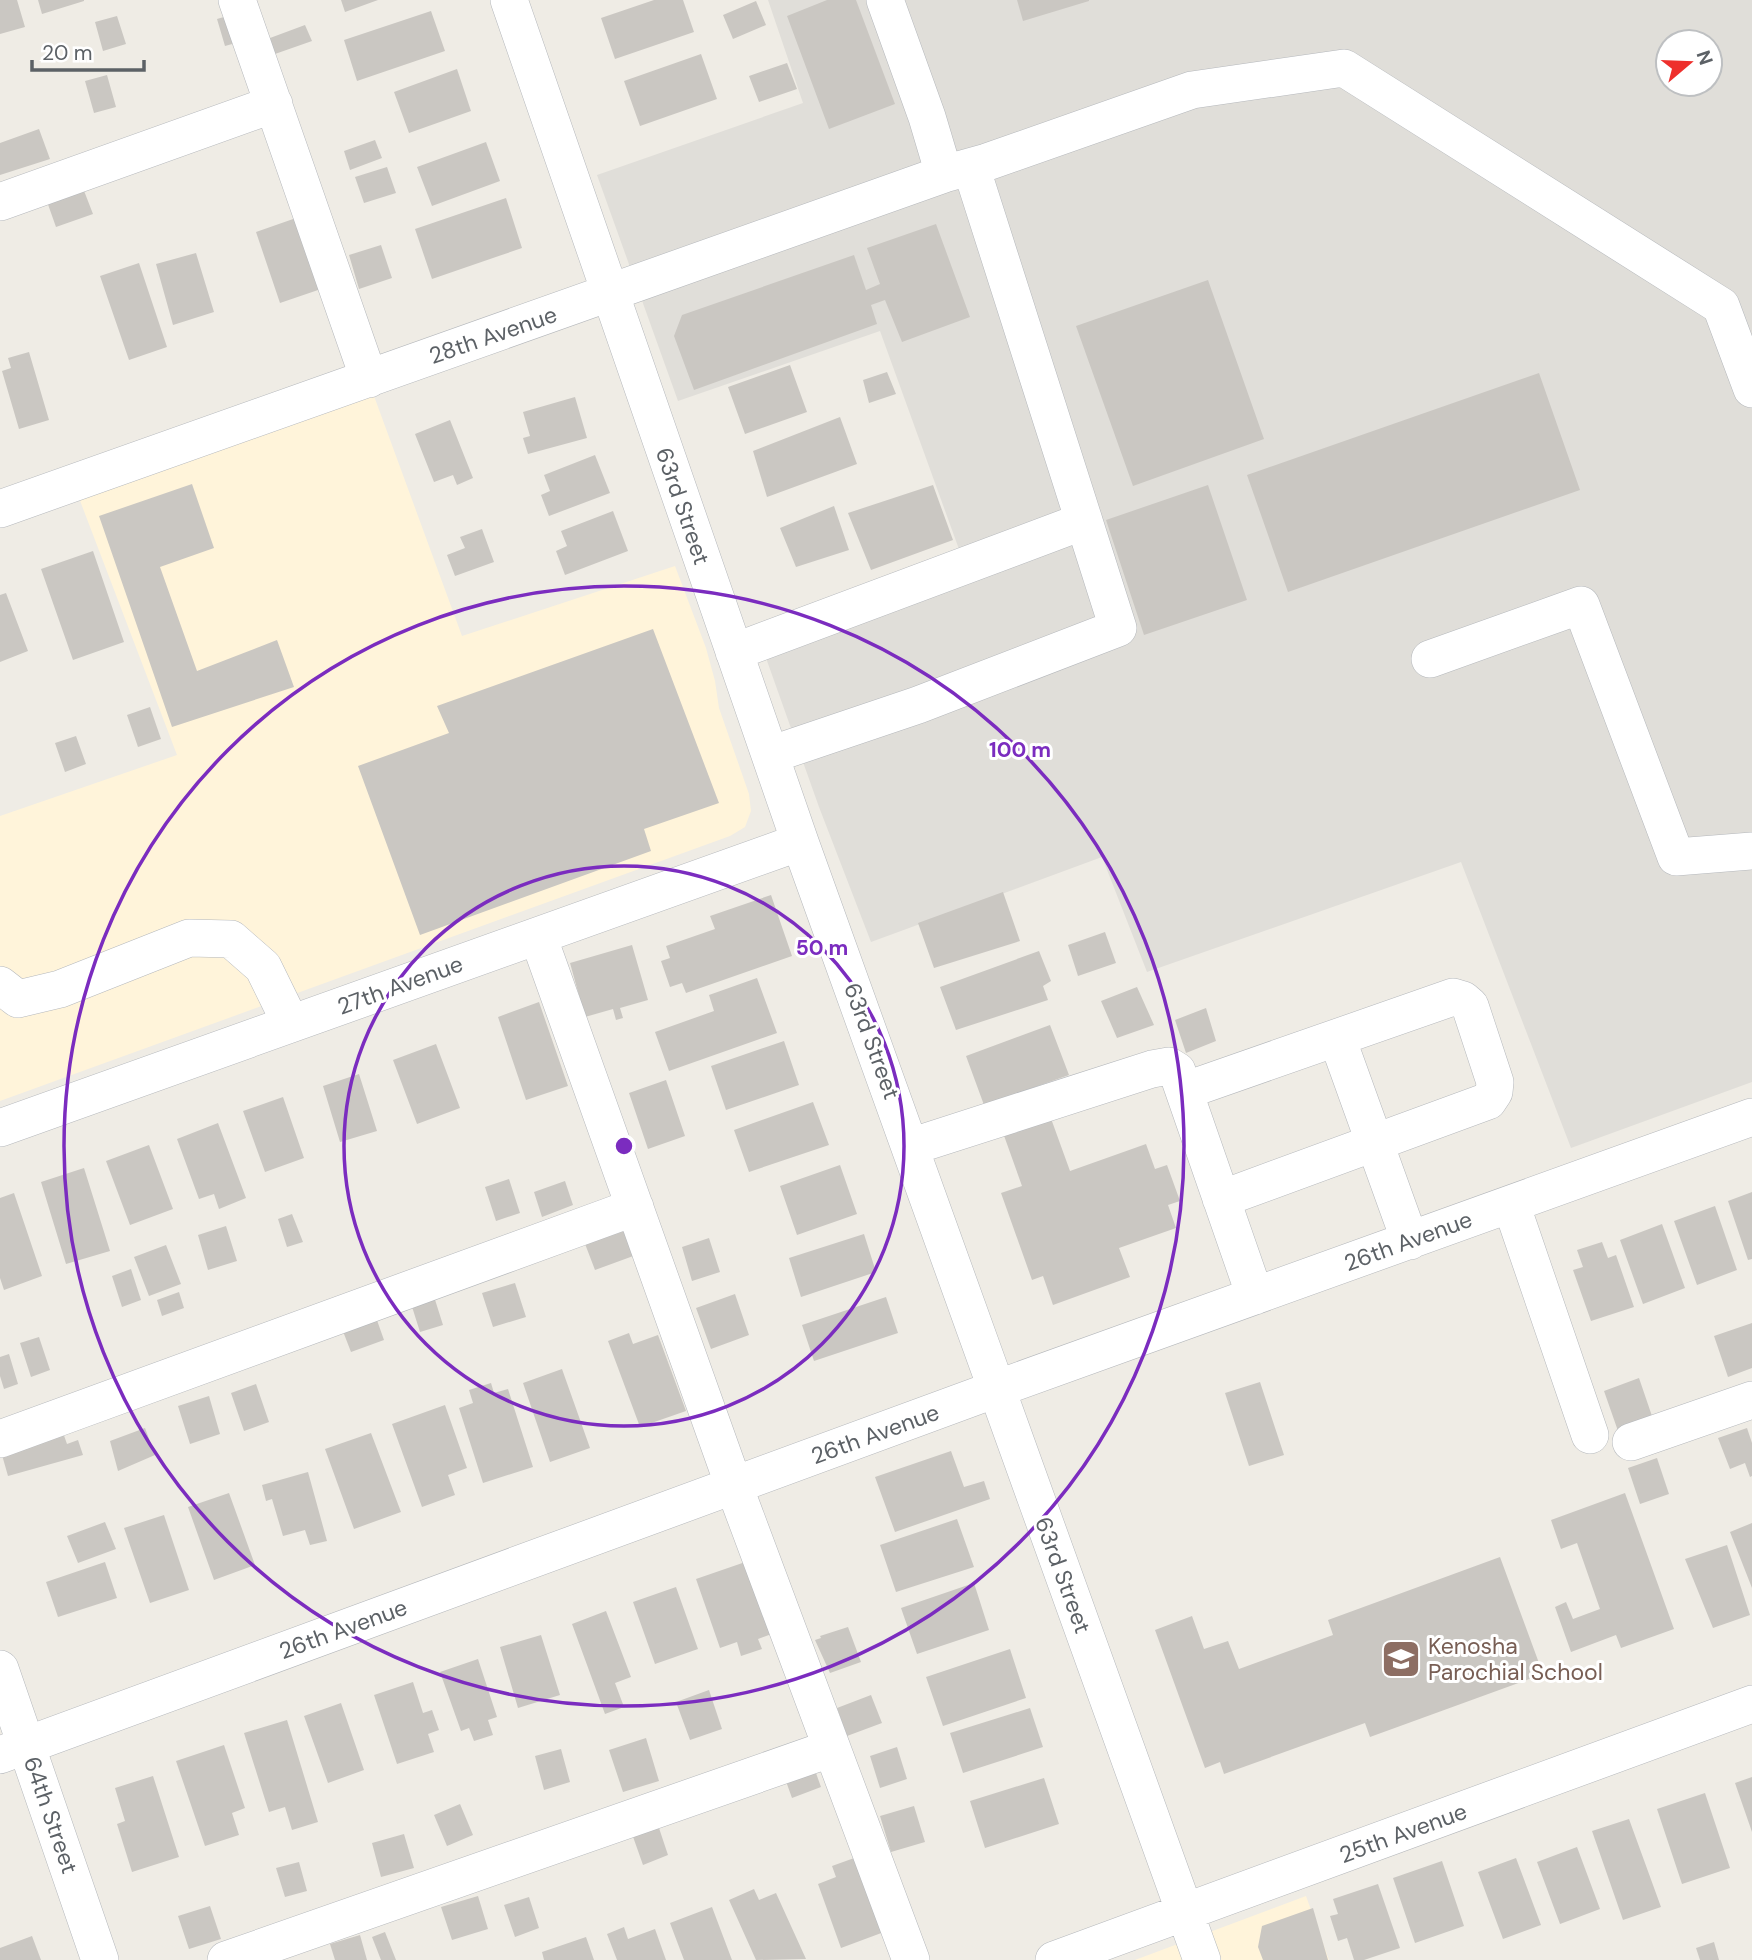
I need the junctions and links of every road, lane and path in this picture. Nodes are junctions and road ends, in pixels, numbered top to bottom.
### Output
1 (237, 0) edge
2 (509, 0) edge
3 (885, 0) edge
4 (274, 104) junction
5 (967, 167) junction
6 (0, 202) edge
7 (610, 294) junction
8 (369, 379) junction
9 (1752, 389) edge
10 (0, 509) edge
11 (1084, 521) junction
12 (734, 652) junction
13 (1430, 659) dead end
14 (770, 755) junction
15 (800, 842) junction
16 (1752, 851) edge
17 (538, 936) junction
18 (6, 997) edge
19 (291, 1024) junction
20 (1336, 1038) junction
21 (1185, 1091) junction
22 (1752, 1117) edge
23 (0, 1128) edge
24 (1374, 1143) junction
25 (910, 1147) junction
26 (1222, 1199) junction
27 (1511, 1204) junction
28 (635, 1208) junction
29 (1410, 1241) junction
30 (1255, 1296) junction
31 (996, 1389) junction
32 (1752, 1400) edge
33 (1590, 1435) dead end
34 (0, 1439) edge
35 (1631, 1441) dead end
36 (734, 1486) junction
37 (0, 1670) edge
38 (1752, 1704) edge
39 (832, 1748) junction
40 (13, 1750) edge
41 (1185, 1913) junction
42 (100, 1960) edge
43 (226, 1960) edge
44 (911, 1960) edge
45 (1054, 1960) edge
46 (1202, 1960) edge

1 - 4 street
2 - 7 street, 63rd Street
3 - 5 street
4 - 6 street
4 - 8 street
5 - 7 street, 28th Avenue
5 - 9 street, 28th Avenue
5 - 11 street
7 - 8 street, 28th Avenue
7 - 12 street, 63rd Street
8 - 10 street, 28th Avenue
11 - 12 street
11 - 14 street
12 - 14 street, 63rd Street
13 - 16 street
14 - 15 street, 63rd Street
15 - 17 street, 27th Avenue
15 - 25 street, 63rd Street
17 - 19 street, 27th Avenue
17 - 28 street
18 - 19 street
19 - 23 street, 27th Avenue
20 - 21 street
20 - 24 street
20 - 24 street
21 - 25 street
21 - 26 street
22 - 27 street, 26th Avenue
24 - 26 street
24 - 29 street
25 - 31 street, 63rd Street
26 - 30 street
27 - 29 street, 26th Avenue
27 - 33 street
28 - 34 street
28 - 36 street
29 - 30 street, 26th Avenue
30 - 31 street, 26th Avenue
31 - 36 street, 26th Avenue
31 - 41 street, 63rd Street
32 - 35 street
36 - 39 street
36 - 40 street, 26th Avenue
37 - 40 street, 64th Street
38 - 41 street, 25th Avenue
39 - 43 street
39 - 44 street
40 - 42 street, 64th Street
41 - 45 street, 25th Avenue
41 - 46 street, 63rd Street

